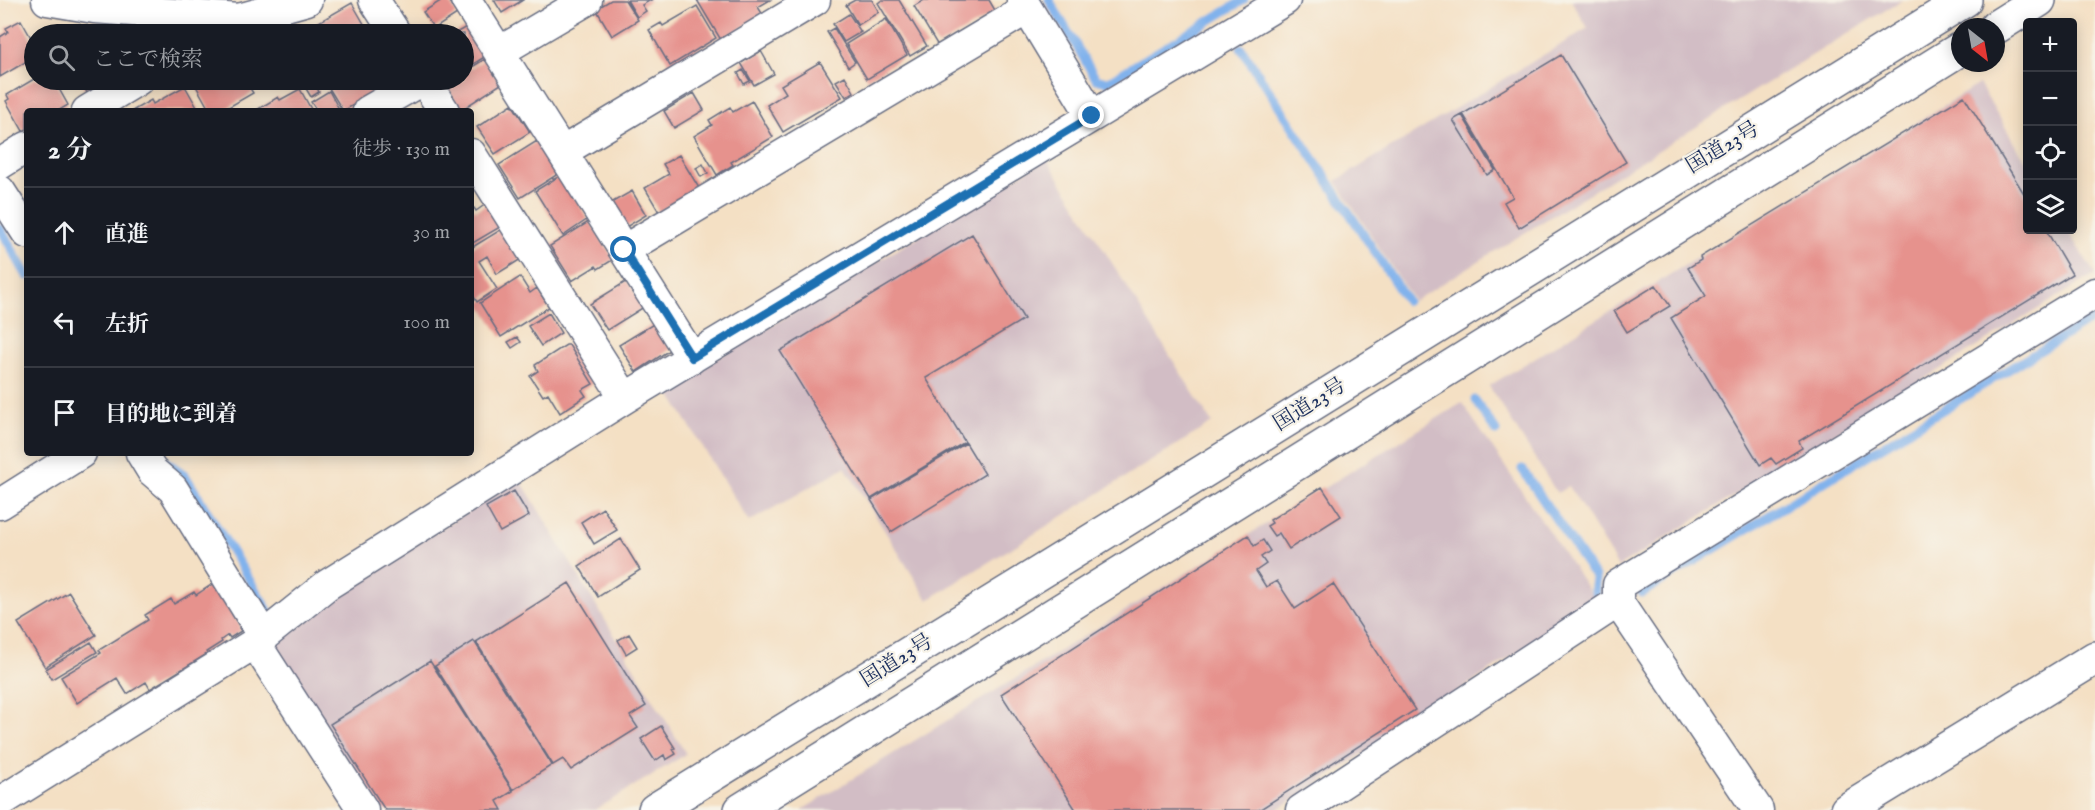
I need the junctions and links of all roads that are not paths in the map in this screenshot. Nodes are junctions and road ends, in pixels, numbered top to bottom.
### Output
1 (47, 0) edge
2 (307, 0) edge
3 (374, 0) edge
4 (466, 0) edge
5 (587, 0) edge
6 (816, 0) edge
7 (1285, 0) edge
8 (1965, 0) edge
9 (2039, 0) edge
10 (1024, 4) edge
11 (238, 19) junction
12 (2005, 21) edge
13 (229, 24) edge
14 (390, 24) edge
15 (499, 52) junction
16 (1951, 55) edge
17 (122, 90) edge
18 (405, 90) edge
19 (430, 90) edge
20 (92, 108) edge
21 (373, 108) edge
22 (442, 108) edge
23 (1092, 116) junction
24 (24, 149) edge
25 (562, 152) junction
26 (474, 159) edge
27 (0, 164) edge
28 (0, 191) edge
29 (24, 228) edge
30 (624, 250) junction
31 (2095, 293) edge
32 (692, 358) junction
33 (625, 398) junction
34 (76, 456) edge
35 (143, 456) edge
36 (0, 504) edge
37 (1618, 602) junction
38 (259, 639) junction
39 (2095, 658) edge
40 (0, 802) edge
41 (363, 810) edge
42 (655, 810) edge
43 (741, 810) edge
44 (1301, 810) edge
45 (1758, 810) edge
46 (1847, 810) edge

1 - 11 street
2 - 11 street
3 - 14 street
4 - 15 street
5 - 15 street
6 - 25 street
7 - 23 street
8 - 42 main road, 国道23号
9 - 12 main road
10 - 23 street
10 - 30 street
11 - 13 street
15 - 25 street
16 - 43 main road, 国道23号
17 - 20 street
18 - 21 street
19 - 22 street
23 - 32 street
24 - 27 street
25 - 30 street
26 - 33 street
28 - 29 street
30 - 32 street
31 - 37 street
32 - 33 street
33 - 38 street
34 - 36 street
35 - 38 street
37 - 44 street
37 - 45 street
38 - 40 street
38 - 41 street
39 - 46 main road

